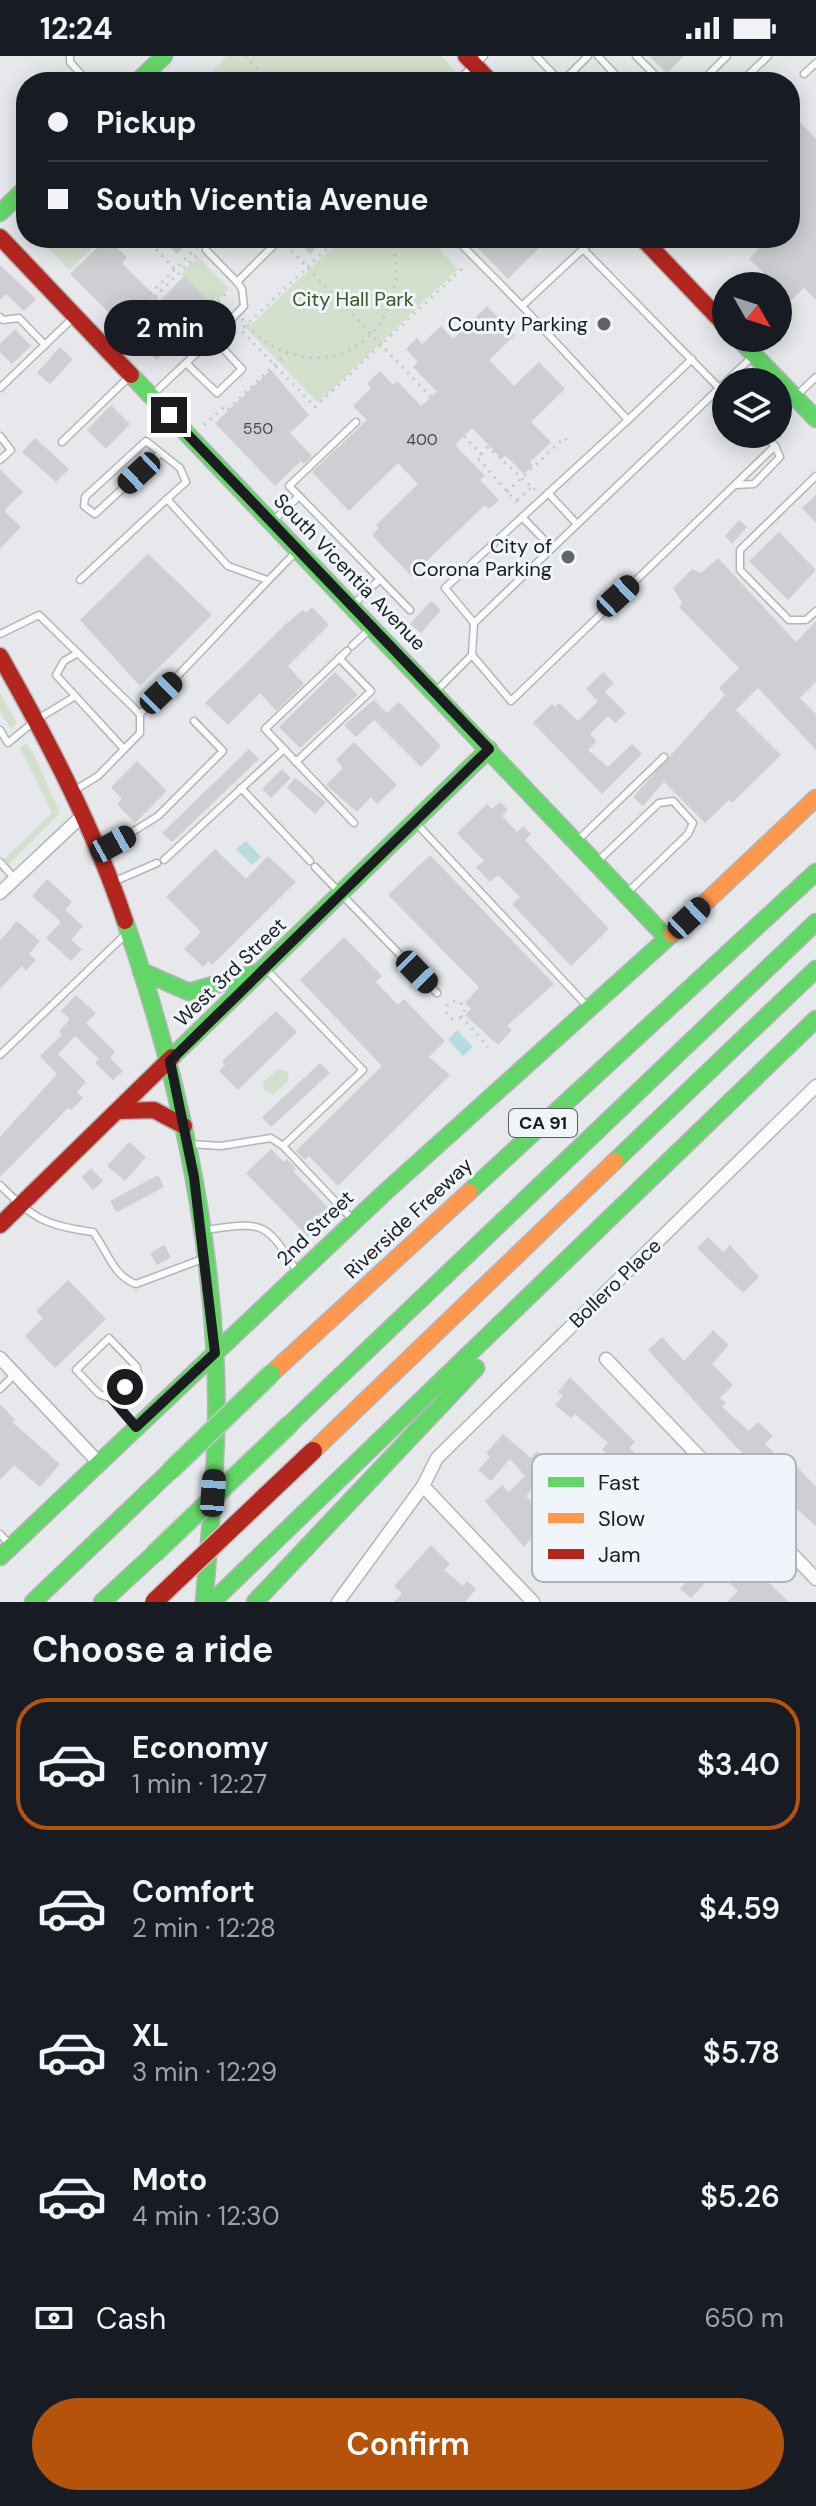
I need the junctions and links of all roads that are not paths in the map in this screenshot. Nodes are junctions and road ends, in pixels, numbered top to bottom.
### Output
1 (164, 56) edge
2 (536, 56) edge
3 (588, 56) edge
4 (598, 56) edge
5 (636, 56) edge
6 (727, 56) edge
7 (768, 56) edge
8 (816, 63) edge
9 (147, 72) edge
10 (551, 72) edge
11 (571, 72) edge
12 (613, 72) edge
13 (652, 72) edge
14 (711, 72) edge
15 (751, 72) edge
16 (804, 74) dead end
17 (16, 198) edge
18 (0, 213) edge
19 (0, 237) edge
20 (271, 248) edge
21 (465, 248) edge
22 (652, 248) edge
23 (583, 249) joint
24 (206, 250) dead end
25 (237, 282) junction
26 (522, 306) junction
27 (712, 311) edge
28 (75, 316) junction
29 (0, 317) edge
30 (213, 338) junction
31 (45, 345) junction
32 (751, 352) edge
33 (754, 355) junction
34 (692, 359) junction
35 (186, 363) junction
36 (740, 368) edge
37 (131, 375) junction
38 (816, 377) edge
39 (712, 380) edge
40 (0, 388) edge
41 (712, 395) edge
42 (151, 396) junction
43 (795, 397) junction
44 (816, 419) edge
45 (628, 420) junction
46 (356, 422) dead end
47 (0, 436) edge
48 (62, 442) dead end
49 (773, 448) edge
50 (776, 448) edge
51 (161, 453) junction
52 (0, 460) edge
53 (816, 476) edge
54 (736, 485) junction
55 (548, 493) junction
56 (299, 496) junction
57 (167, 499) junction
58 (522, 517) junction
59 (272, 522) junction
60 (577, 524) junction
61 (552, 548) junction
62 (298, 549) junction
63 (380, 579) junction
64 (80, 580) dead end
65 (267, 580) junction
66 (352, 606) junction
67 (410, 610) dead end
68 (816, 611) edge
69 (474, 623) junction
70 (372, 627) junction
71 (0, 634) edge
72 (78, 653) junction
73 (472, 655) junction
74 (0, 656) edge
75 (339, 658) junction
76 (435, 692) junction
77 (74, 697) junction
78 (140, 714) junction
79 (36, 720) junction
80 (194, 721) dead end
81 (0, 730) edge
82 (124, 749) junction
83 (284, 749) junction
84 (489, 749) junction
85 (664, 757) dead end
86 (296, 762) junction
87 (241, 788) junction
88 (72, 792) junction
89 (816, 798) edge
90 (82, 816) junction
91 (415, 822) junction
92 (354, 823) dead end
93 (577, 841) junction
94 (99, 852) junction
95 (597, 861) junction
96 (0, 862) edge
97 (816, 872) edge
98 (15, 879) junction
99 (111, 882) junction
100 (0, 893) edge
101 (627, 893) junction
102 (341, 894) junction
103 (816, 922) edge
104 (127, 933) junction
105 (667, 938) junction
106 (816, 969) edge
107 (264, 970) junction
108 (141, 971) junction
109 (437, 993) dead end
110 (589, 1007) junction
111 (816, 1019) edge
112 (0, 1055) edge
113 (170, 1061) junction
114 (814, 1092) edge
115 (734, 1098) junction
116 (118, 1111) junction
117 (186, 1135) junction
118 (283, 1146) junction
119 (0, 1185) edge
120 (20, 1206) junction
121 (354, 1221) junction
122 (0, 1225) edge
123 (202, 1230) junction
124 (205, 1258) junction
125 (298, 1274) junction
126 (215, 1353) junction
127 (0, 1358) edge
128 (606, 1359) dead end
129 (15, 1374) junction
130 (0, 1389) edge
131 (112, 1399) junction
132 (136, 1427) junction
133 (697, 1454) edge
134 (98, 1462) junction
135 (423, 1486) junction
136 (4, 1546) edge
137 (796, 1558) edge
138 (59, 1577) junction
139 (816, 1579) edge
140 (18, 1602) edge
141 (33, 1602) edge
142 (102, 1602) edge
143 (154, 1602) edge
144 (204, 1602) edge
145 (212, 1602) edge
146 (255, 1602) edge
147 (338, 1602) edge
148 (533, 1602) edge

1 - 9 main road
2 - 10 lane
3 - 11 lane
4 - 12 lane
5 - 13 lane
6 - 14 lane
7 - 15 lane
8 - 16 lane
17 - 18 main road
19 - 28 main road, South Vicentia Avenue
20 - 25 lane
21 - 26 lane
22 - 27 main road
23 - 26 lane
23 - 34 lane
24 - 25 lane
25 - 30 lane
26 - 45 lane
28 - 31 lane
28 - 37 main road, South Vicentia Avenue
29 - 31 lane
30 - 35 lane
30 - 35 lane
31 - 40 lane
32 - 33 main road
33 - 36 lane
33 - 43 main road
34 - 39 lane
34 - 45 lane
35 - 42 lane
37 - 42 main road, South Vicentia Avenue
37 - 48 lane
38 - 43 lane
41 - 60 lane
42 - 59 main road, South Vicentia Avenue
43 - 44 main road
45 - 55 lane
46 - 56 lane
47 - 52 lane
49 - 54 lane
50 - 54 lane
51 - 51 lane
51 - 57 lane
53 - 68 lane
54 - 73 lane
55 - 58 lane
55 - 60 lane
56 - 59 lane
56 - 63 lane
57 - 64 lane
57 - 65 lane
58 - 61 lane
58 - 69 lane
59 - 62 main road, South Vicentia Avenue
60 - 61 lane
61 - 69 lane
62 - 65 lane
62 - 66 main road, South Vicentia Avenue
63 - 66 lane
63 - 67 lane
65 - 78 lane
66 - 70 main road, South Vicentia Avenue
69 - 73 lane
70 - 75 lane
70 - 76 main road, South Vicentia Avenue
71 - 72 lane
72 - 77 lane
72 - 78 lane
73 - 76 lane
74 - 79 main road
75 - 83 lane
75 - 86 lane
76 - 84 main road, South Vicentia Avenue
77 - 79 lane
77 - 82 lane
78 - 82 lane
79 - 81 lane
79 - 88 main road
80 - 94 lane
82 - 88 lane
83 - 86 lane
83 - 87 lane
84 - 91 main road, West 3rd Street
84 - 93 main road, South Vicentia Avenue
85 - 93 lane
86 - 92 lane
87 - 99 lane
87 - 102 lane
88 - 90 main road
89 - 105 main road, 2nd Street
90 - 94 main road
90 - 98 street
91 - 102 main road, West 3rd Street
91 - 110 lane
93 - 95 main road, South Vicentia Avenue
94 - 99 main road
95 - 101 main road, South Vicentia Avenue
95 - 101 lane
96 - 98 lane
97 - 138 main road, Riverside Freeway / CA 91, bridge
98 - 100 street
99 - 104 main road
101 - 105 main road, South Vicentia Avenue
102 - 107 main road, West 3rd Street
102 - 109 lane
103 - 142 main road, bridge
104 - 108 main road
104 - 112 lane
105 - 110 main road, 2nd Street
106 - 143 main road, bridge
107 - 108 main road
107 - 113 main road, West 3rd Street
107 - 118 lane
108 - 113 main road
110 - 121 main road, 2nd Street
111 - 115 main road
113 - 116 main road, West 3rd Street
113 - 117 main road
114 - 135 street, Bollero Place
115 - 145 main road
115 - 146 main road
116 - 117 main road
116 - 120 main road, West 3rd Street
117 - 118 lane
117 - 123 main road
118 - 121 lane
119 - 120 lane
120 - 122 main road, West 3rd Street
120 - 124 lane
121 - 125 main road, 2nd Street
123 - 124 main road
123 - 125 lane
124 - 126 main road
125 - 126 main road, 2nd Street
126 - 132 main road, 2nd Street
126 - 144 main road
127 - 129 street
128 - 133 street
129 - 130 lane
129 - 134 street
131 - 131 lane
131 - 132 lane
132 - 134 main road, 2nd Street
134 - 136 main road, 2nd Street
135 - 147 street, Bollero Place
135 - 148 street
137 - 139 street
138 - 140 main road
138 - 141 main road, Riverside Freeway / CA 91

